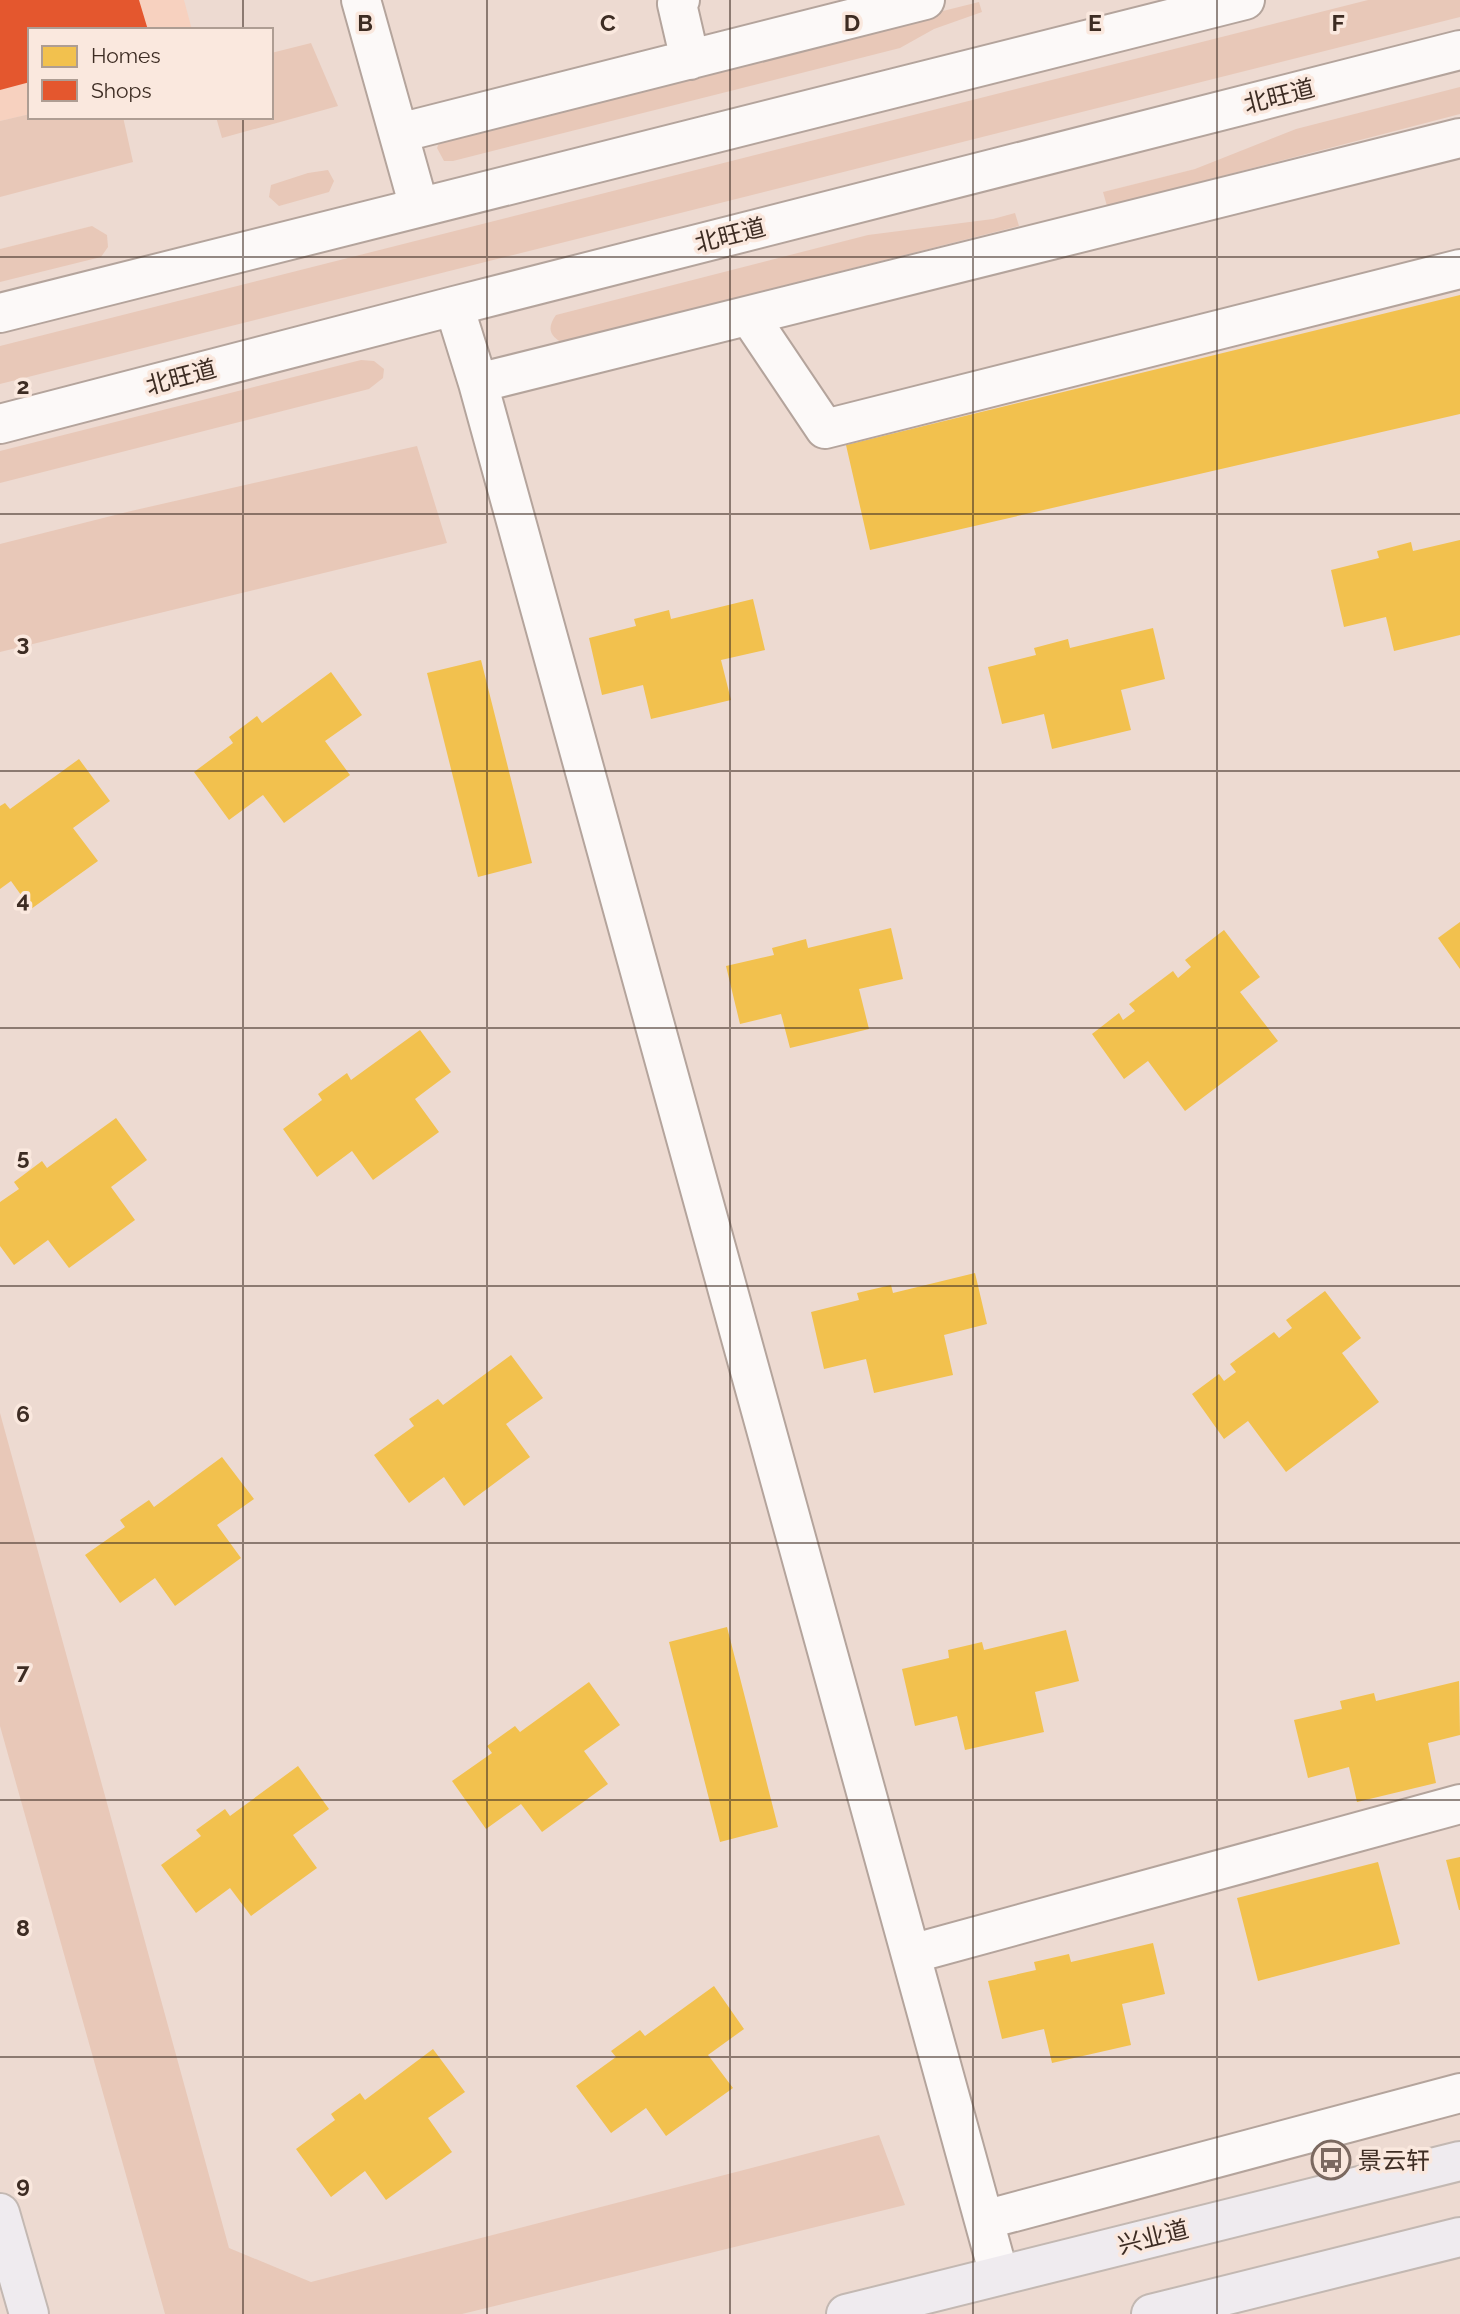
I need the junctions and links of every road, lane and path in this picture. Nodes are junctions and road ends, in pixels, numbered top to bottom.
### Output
1 (361, 0) edge
2 (680, 0) edge
3 (925, 0) edge
4 (1245, 0) edge
5 (1460, 50) edge
6 (690, 60) junction
7 (399, 133) junction
8 (1460, 138) edge
9 (419, 207) junction
10 (1460, 269) edge
11 (454, 306) junction
12 (0, 313) edge
13 (749, 316) junction
14 (478, 383) junction
15 (0, 424) edge
16 (1460, 1804) edge
17 (911, 1954) junction
18 (1460, 2093) edge
19 (1460, 2161) edge
20 (0, 2213) edge
21 (984, 2220) junction
22 (1460, 2237) edge
23 (999, 2275) junction
24 (29, 2314) edge
25 (846, 2314) edge
26 (1151, 2314) edge

1 - 7 street
2 - 6 street
3 - 6 street
4 - 9 street
5 - 11 street, 北旺道
6 - 7 street
7 - 9 street
8 - 13 street
9 - 12 street
10 - 13 street
11 - 14 street
11 - 15 street, 北旺道
13 - 14 street
14 - 17 street
16 - 17 street
17 - 21 street
18 - 21 street
19 - 23 main road, 兴业道
20 - 24 main road
21 - 23 street
22 - 26 main road
23 - 25 main road, 兴业道

